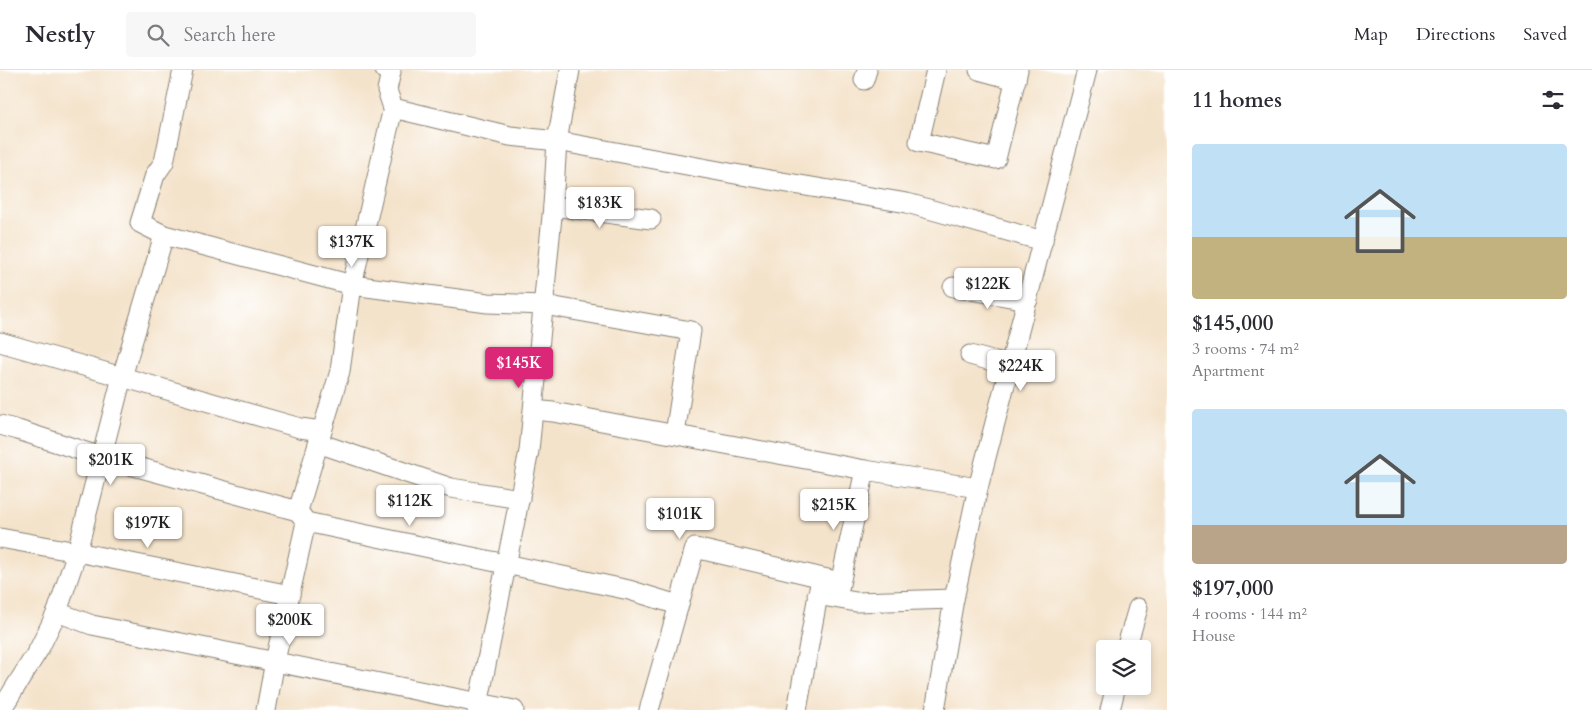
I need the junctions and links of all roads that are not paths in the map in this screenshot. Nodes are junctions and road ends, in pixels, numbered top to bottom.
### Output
1 (183, 70) edge
2 (385, 70) edge
3 (570, 70) edge
4 (936, 70) edge
5 (980, 70) edge
6 (1087, 70) edge
7 (1017, 75) edge
8 (393, 108) junction
9 (557, 141) junction
10 (553, 206) junction
11 (651, 219) dead end
12 (164, 235) junction
13 (1043, 241) junction
14 (352, 285) junction
15 (953, 287) dead end
16 (1028, 300) junction
17 (544, 305) junction
18 (0, 342) edge
19 (970, 355) dead end
20 (1010, 366) junction
21 (122, 377) junction
22 (534, 410) junction
23 (0, 425) edge
24 (675, 434) junction
25 (320, 437) junction
26 (101, 457) junction
27 (865, 470) junction
28 (978, 488) junction
29 (520, 499) junction
30 (302, 517) junction
31 (0, 538) edge
32 (76, 552) junction
33 (507, 564) junction
34 (819, 587) junction
35 (838, 590) junction
36 (290, 595) junction
37 (954, 599) junction
38 (678, 605) junction
39 (1138, 608) dead end
40 (57, 612) junction
41 (1129, 640) edge
42 (275, 661) junction
43 (1114, 695) edge
44 (8, 704) edge
45 (478, 706) edge
46 (266, 710) edge
47 (514, 710) edge
48 (649, 710) edge
49 (797, 710) edge
50 (935, 710) edge
51 (1110, 710) edge

1 - 12 street
2 - 8 street
3 - 9 street
4 - 7 street
5 - 7 street
6 - 13 street
8 - 9 street
8 - 14 street
9 - 10 street
9 - 13 street
10 - 11 street
10 - 17 street
12 - 14 street
12 - 21 street
13 - 16 street
14 - 17 street
14 - 25 street
15 - 16 street
16 - 20 street
17 - 22 street
17 - 24 street
18 - 21 street
19 - 20 street
20 - 28 street
21 - 25 street
21 - 26 street
22 - 24 street
22 - 29 street
23 - 26 street
24 - 27 street
25 - 29 street
25 - 30 street
26 - 30 street
26 - 32 street
27 - 28 street
27 - 35 street
28 - 37 street
29 - 33 street
30 - 33 street
30 - 36 street
31 - 32 street
32 - 36 street
32 - 40 street
33 - 38 street
33 - 45 street
34 - 35 street
34 - 38 street
34 - 49 street
35 - 37 street
36 - 42 street
37 - 50 street
38 - 48 street
39 - 41 street
40 - 42 street
40 - 44 street
42 - 45 street
42 - 46 street
43 - 51 street
45 - 47 street

